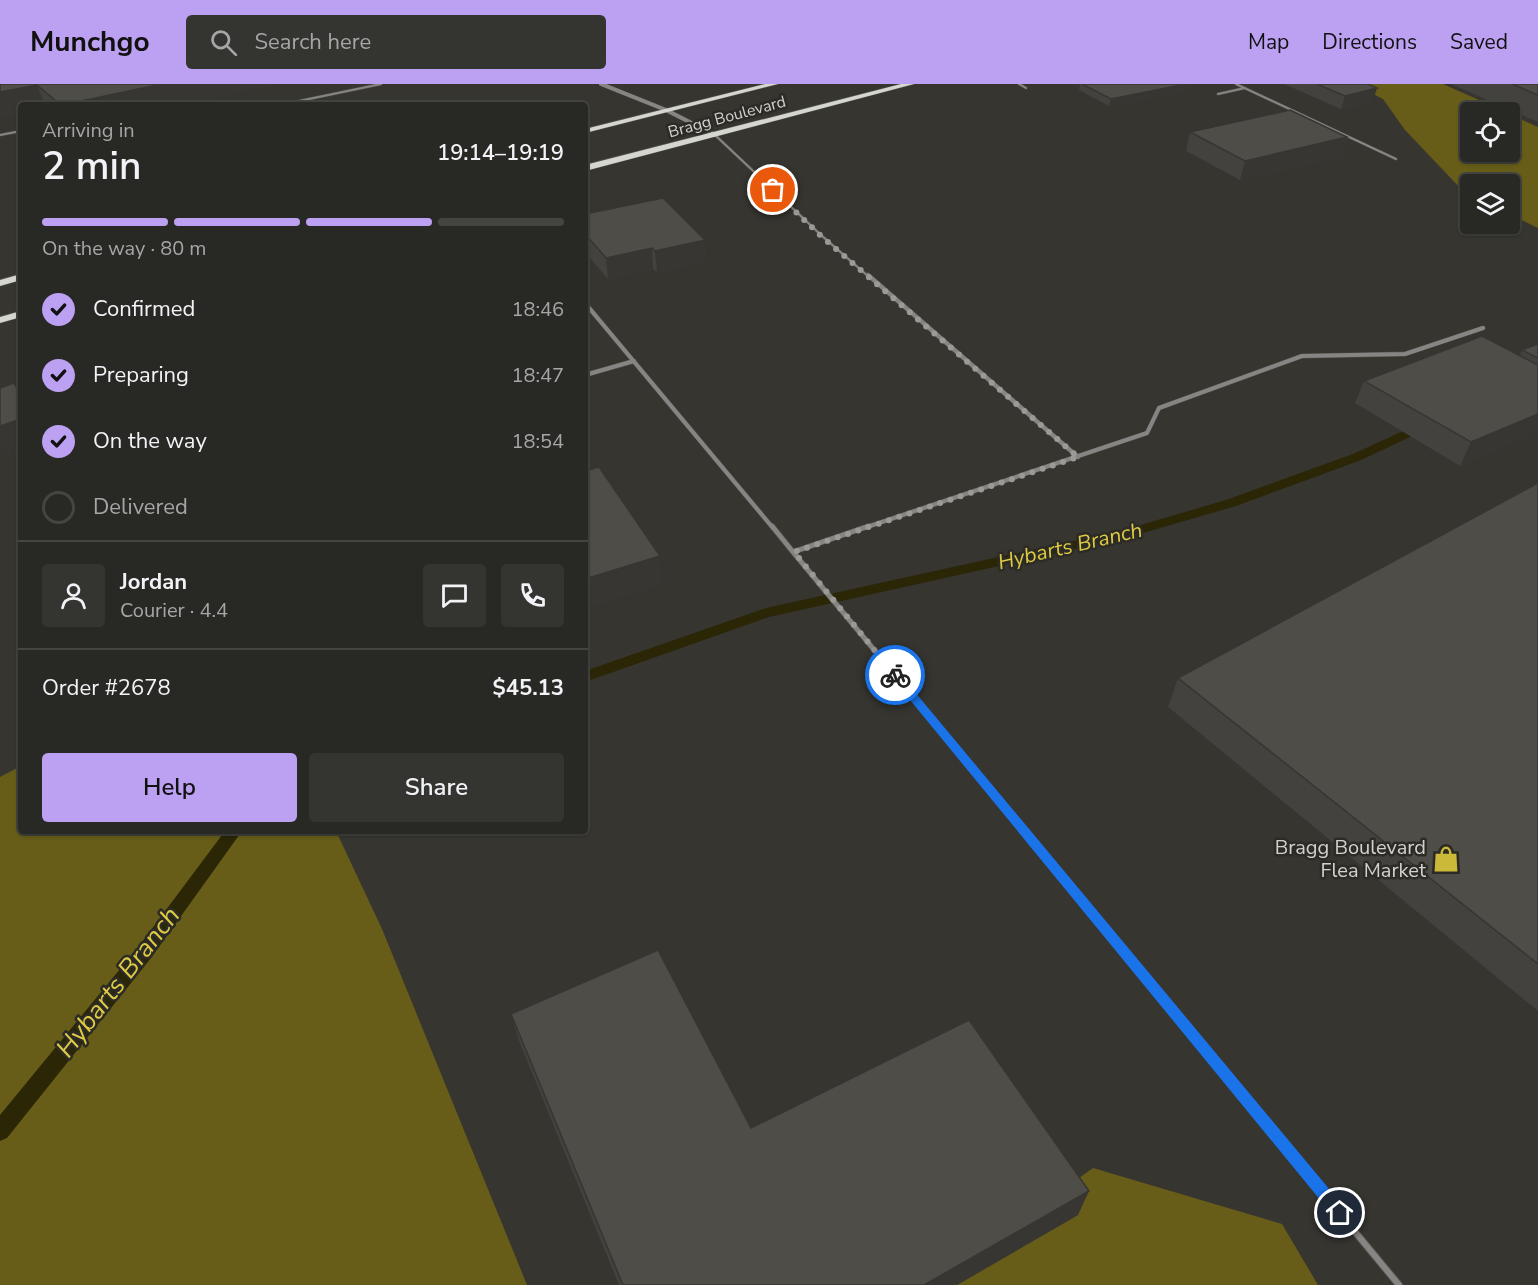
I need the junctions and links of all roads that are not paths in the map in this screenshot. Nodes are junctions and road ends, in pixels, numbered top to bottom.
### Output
1 (381, 84) edge
2 (601, 84) edge
3 (774, 84) edge
4 (910, 84) edge
5 (1019, 84) edge
6 (1236, 84) edge
7 (1026, 88) dead end
8 (1245, 88) junction
9 (1218, 94) dead end
10 (294, 102) edge
11 (666, 110) junction
12 (588, 130) edge
13 (18, 132) edge
14 (0, 135) edge
15 (715, 135) junction
16 (1396, 159) dead end
17 (588, 167) edge
18 (18, 271) edge
19 (0, 275) edge
20 (18, 278) edge
21 (0, 283) edge
22 (588, 307) edge
23 (18, 315) edge
24 (0, 320) edge
25 (1483, 328) dead end
26 (634, 361) junction
27 (588, 374) edge
28 (1078, 457) junction
29 (794, 552) junction
30 (1399, 1285) edge

1 - 10 lane
2 - 11 street
3 - 11 main road, Bragg Boulevard
4 - 15 main road, Bragg Boulevard
5 - 7 lane
6 - 8 lane
8 - 9 lane
8 - 16 lane
11 - 12 main road, Bragg Boulevard
11 - 15 street
13 - 14 lane
15 - 17 main road, Bragg Boulevard
15 - 28 lane
18 - 19 main road
20 - 21 main road
22 - 26 lane
23 - 24 main road
25 - 28 lane
26 - 27 lane
26 - 29 lane
28 - 29 lane
29 - 30 lane

